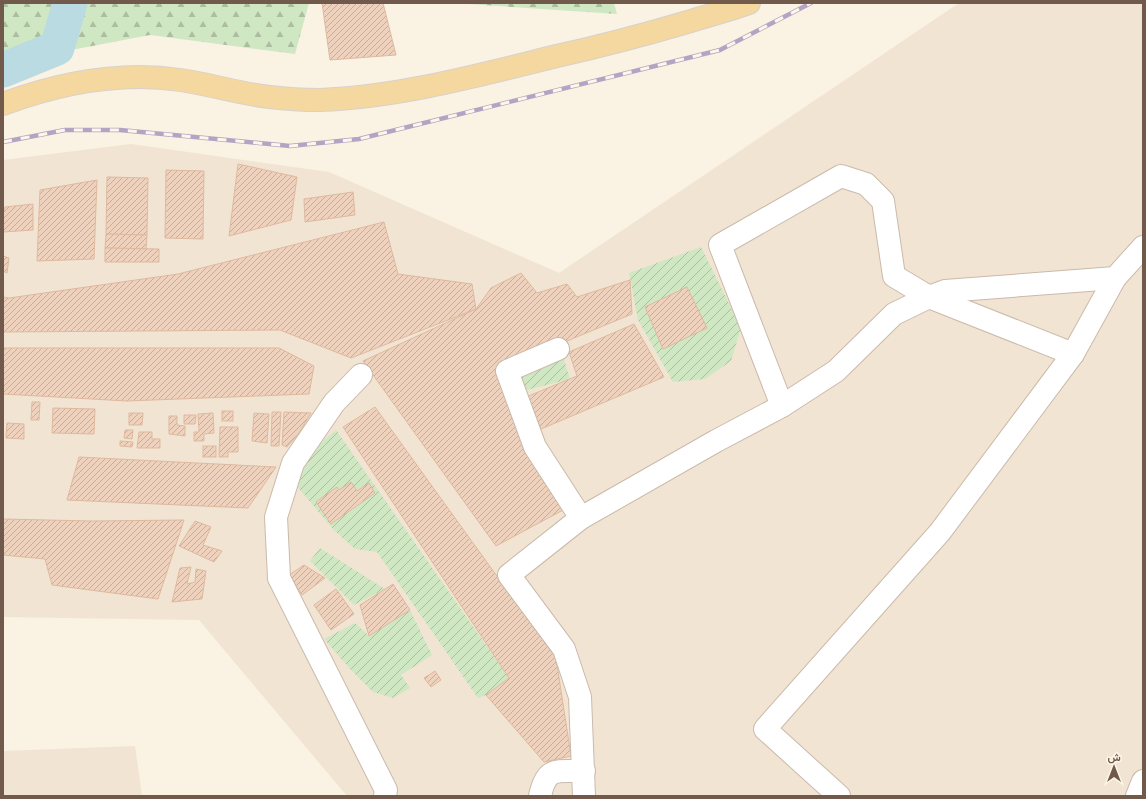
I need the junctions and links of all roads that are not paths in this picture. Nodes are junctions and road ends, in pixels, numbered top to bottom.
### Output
1 (749, 3) edge
2 (3, 104) edge
3 (1143, 247) edge
4 (1115, 278) junction
5 (929, 297) junction
6 (558, 349) dead end
7 (1073, 354) junction
8 (361, 375) dead end
9 (782, 406) junction
10 (581, 518) junction
11 (584, 771) junction
12 (1143, 781) edge
13 (385, 796) edge
14 (540, 796) edge
15 (584, 796) edge
16 (839, 796) edge
17 (1137, 796) edge

1 - 2 main road
3 - 4 street
4 - 5 street
4 - 7 street
5 - 7 street
5 - 9 street
5 - 9 street
6 - 10 street
7 - 16 street
8 - 13 street
9 - 10 street
10 - 11 street
11 - 14 street
11 - 15 street
12 - 17 street

